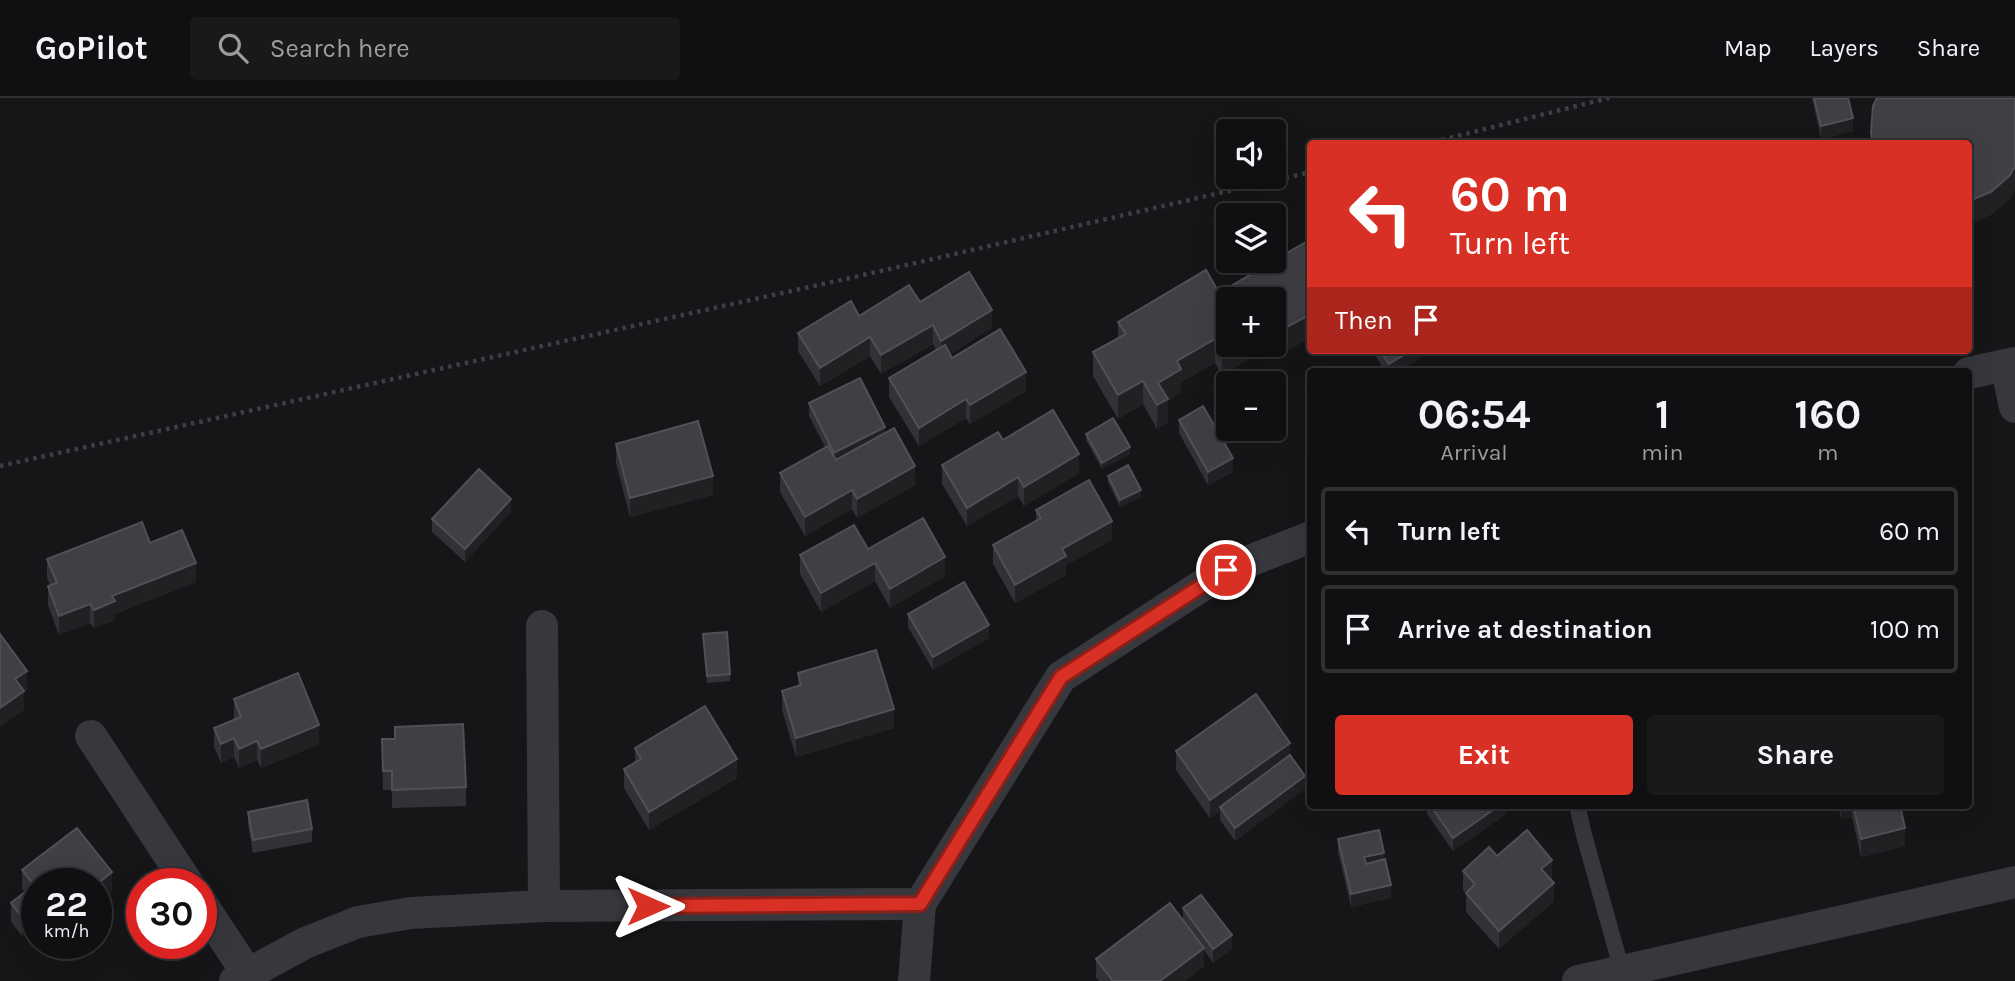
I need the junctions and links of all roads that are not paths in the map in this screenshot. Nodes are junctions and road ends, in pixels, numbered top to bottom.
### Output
1 (2010, 364) edge
2 (1972, 372) edge
3 (2015, 407) edge
4 (1307, 539) edge
5 (542, 626) dead end
6 (92, 736) dead end
7 (1578, 809) edge
8 (178, 868) edge
9 (2015, 882) edge
10 (920, 904) junction
11 (544, 906) junction
12 (217, 933) edge
13 (1622, 971) junction
14 (241, 977) edge
15 (914, 981) edge
16 (1578, 981) edge

1 - 2 street
1 - 3 street
4 - 10 street
5 - 11 street
6 - 8 street
7 - 13 lane
9 - 13 street
10 - 11 street
10 - 15 street
11 - 14 street
12 - 14 street
13 - 16 street

